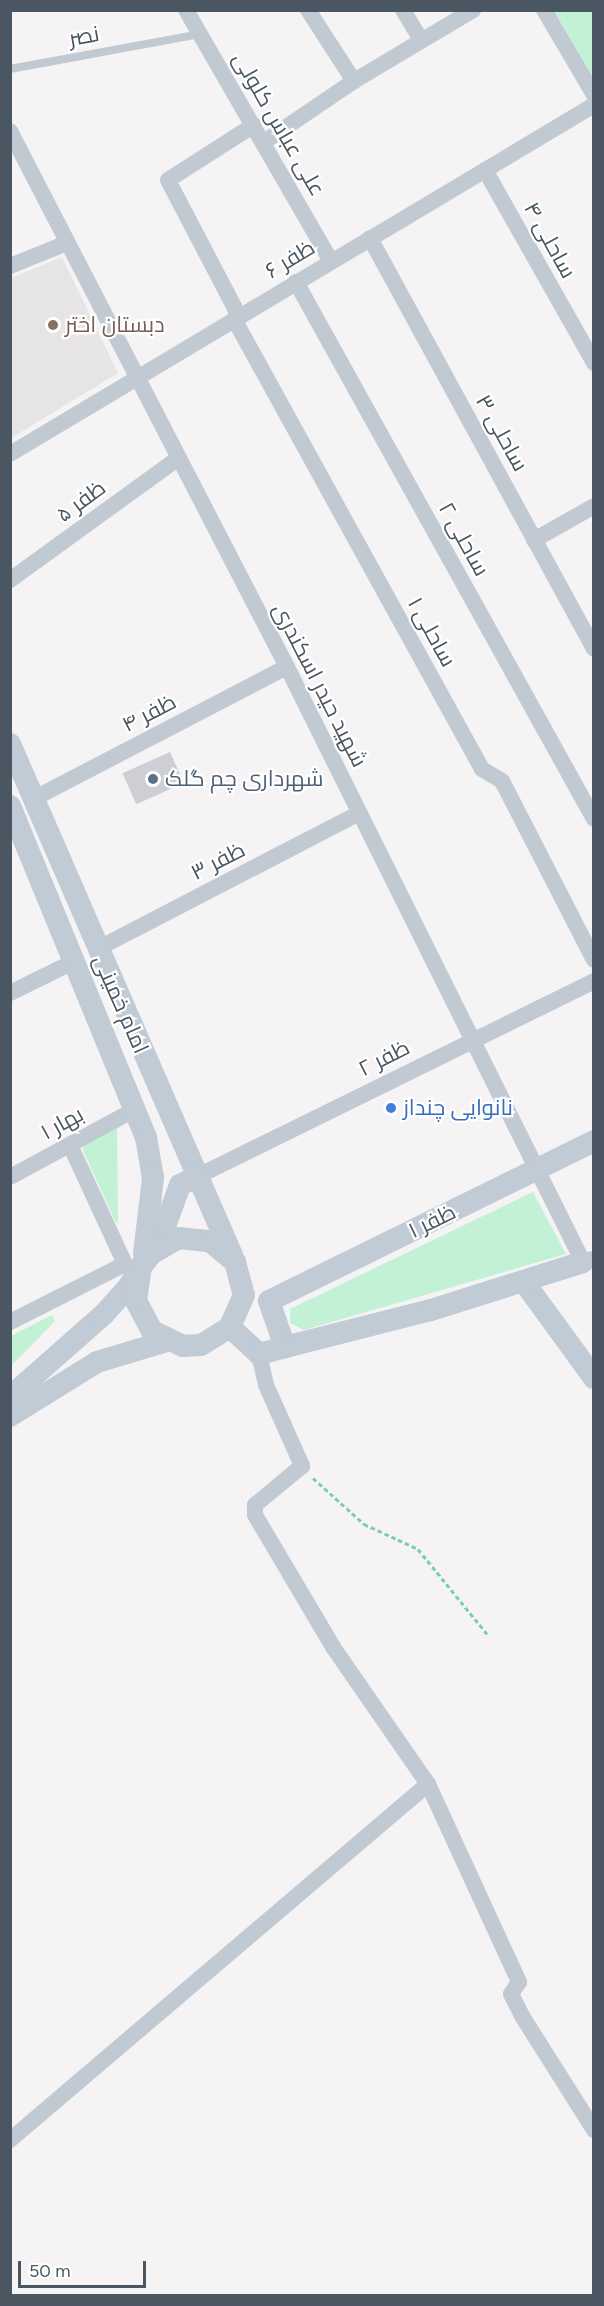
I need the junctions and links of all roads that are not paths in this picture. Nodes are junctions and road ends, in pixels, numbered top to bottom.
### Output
1 (186, 10) edge
2 (308, 10) edge
3 (403, 10) edge
4 (473, 10) edge
5 (544, 10) edge
6 (200, 34) junction
7 (421, 40) junction
8 (10, 69) edge
9 (354, 81) junction
10 (594, 94) edge
11 (594, 105) edge
12 (254, 125) junction
13 (10, 131) edge
14 (264, 142) junction
15 (485, 170) junction
16 (370, 238) junction
17 (67, 243) junction
18 (332, 261) junction
19 (10, 266) edge
20 (296, 282) junction
21 (237, 318) junction
22 (594, 363) edge
23 (135, 379) junction
24 (10, 454) edge
25 (177, 459) junction
26 (594, 506) edge
27 (534, 540) junction
28 (10, 580) edge
29 (594, 649) edge
30 (287, 667) junction
31 (10, 744) edge
32 (33, 799) junction
33 (11, 808) edge
34 (359, 813) junction
35 (594, 819) edge
36 (97, 949) junction
37 (594, 960) edge
38 (75, 961) junction
39 (594, 981) edge
40 (10, 993) edge
41 (472, 1040) junction
42 (136, 1109) junction
43 (594, 1141) edge
44 (70, 1145) junction
45 (536, 1170) junction
46 (196, 1177) junction
47 (10, 1178) edge
48 (588, 1260) edge
49 (235, 1262) junction
50 (141, 1267) junction
51 (524, 1282) junction
52 (243, 1295) junction
53 (269, 1301) junction
54 (10, 1322) edge
55 (230, 1327) junction
56 (167, 1341) junction
57 (69, 1343) junction
58 (285, 1347) junction
59 (259, 1354) junction
60 (89, 1367) junction
61 (594, 1378) edge
62 (10, 1397) edge
63 (10, 1416) edge
64 (428, 1784) junction
65 (594, 2130) edge
66 (10, 2140) edge

1 - 6 street, علی عباس کلولی
2 - 9 street
3 - 7 street
4 - 7 street
5 - 10 street
6 - 8 lane, نصر
6 - 12 street, علی عباس کلولی
7 - 9 street
9 - 14 street
11 - 15 street, ظفر ۶
12 - 14 street, علی عباس کلولی
12 - 21 street, ساحلی ۱
13 - 17 street, شهید حیدر اسکندری
14 - 18 street, علی عباس کلولی
15 - 16 street, ظفر ۶
15 - 22 street, ساحلی ۴
16 - 18 street, ظفر ۶
16 - 27 street, ساحلی ۳
17 - 19 street
17 - 23 street, شهید حیدر اسکندری
18 - 20 street, ظفر ۶
20 - 21 street, ظفر ۶
20 - 35 street, ساحلی ۲
21 - 23 street, ظفر ۶
21 - 37 street, ساحلی ۱
23 - 24 street, ظفر ۶
23 - 25 street, شهید حیدر اسکندری
25 - 28 street, ظفر ۵
25 - 30 street, شهید حیدر اسکندری
26 - 27 street
27 - 29 street, ساحلی ۳
30 - 32 street, ظفر ۴
30 - 34 street, شهید حیدر اسکندری
31 - 32 street, امام خمینی
32 - 33 street
32 - 36 street, امام خمینی
33 - 38 street, امام خمینی
34 - 36 street, ظفر ۳
34 - 41 street, شهید حیدر اسکندری
36 - 46 street, امام خمینی
38 - 40 street
38 - 42 street, امام خمینی
39 - 41 street, ظفر ۲
41 - 45 street, شهید حیدر اسکندری
41 - 46 street, ظفر ۲
42 - 44 street, بهار ۱
42 - 50 street, امام خمینی
43 - 45 street, ظفر ۱
44 - 47 street, بهار ۱
44 - 54 street
45 - 48 street, شهید حیدر اسکندری
45 - 53 street, ظفر ۱
46 - 49 street, امام خمینی
46 - 50 street
48 - 51 street
49 - 50 street
49 - 52 street
50 - 56 street
50 - 57 street
51 - 58 street
51 - 61 street
52 - 53 street
52 - 55 street
53 - 58 street
55 - 56 street
55 - 59 street
56 - 60 street
57 - 60 street
57 - 62 street
58 - 59 street
59 - 64 street
60 - 63 street
64 - 65 street
64 - 66 street

